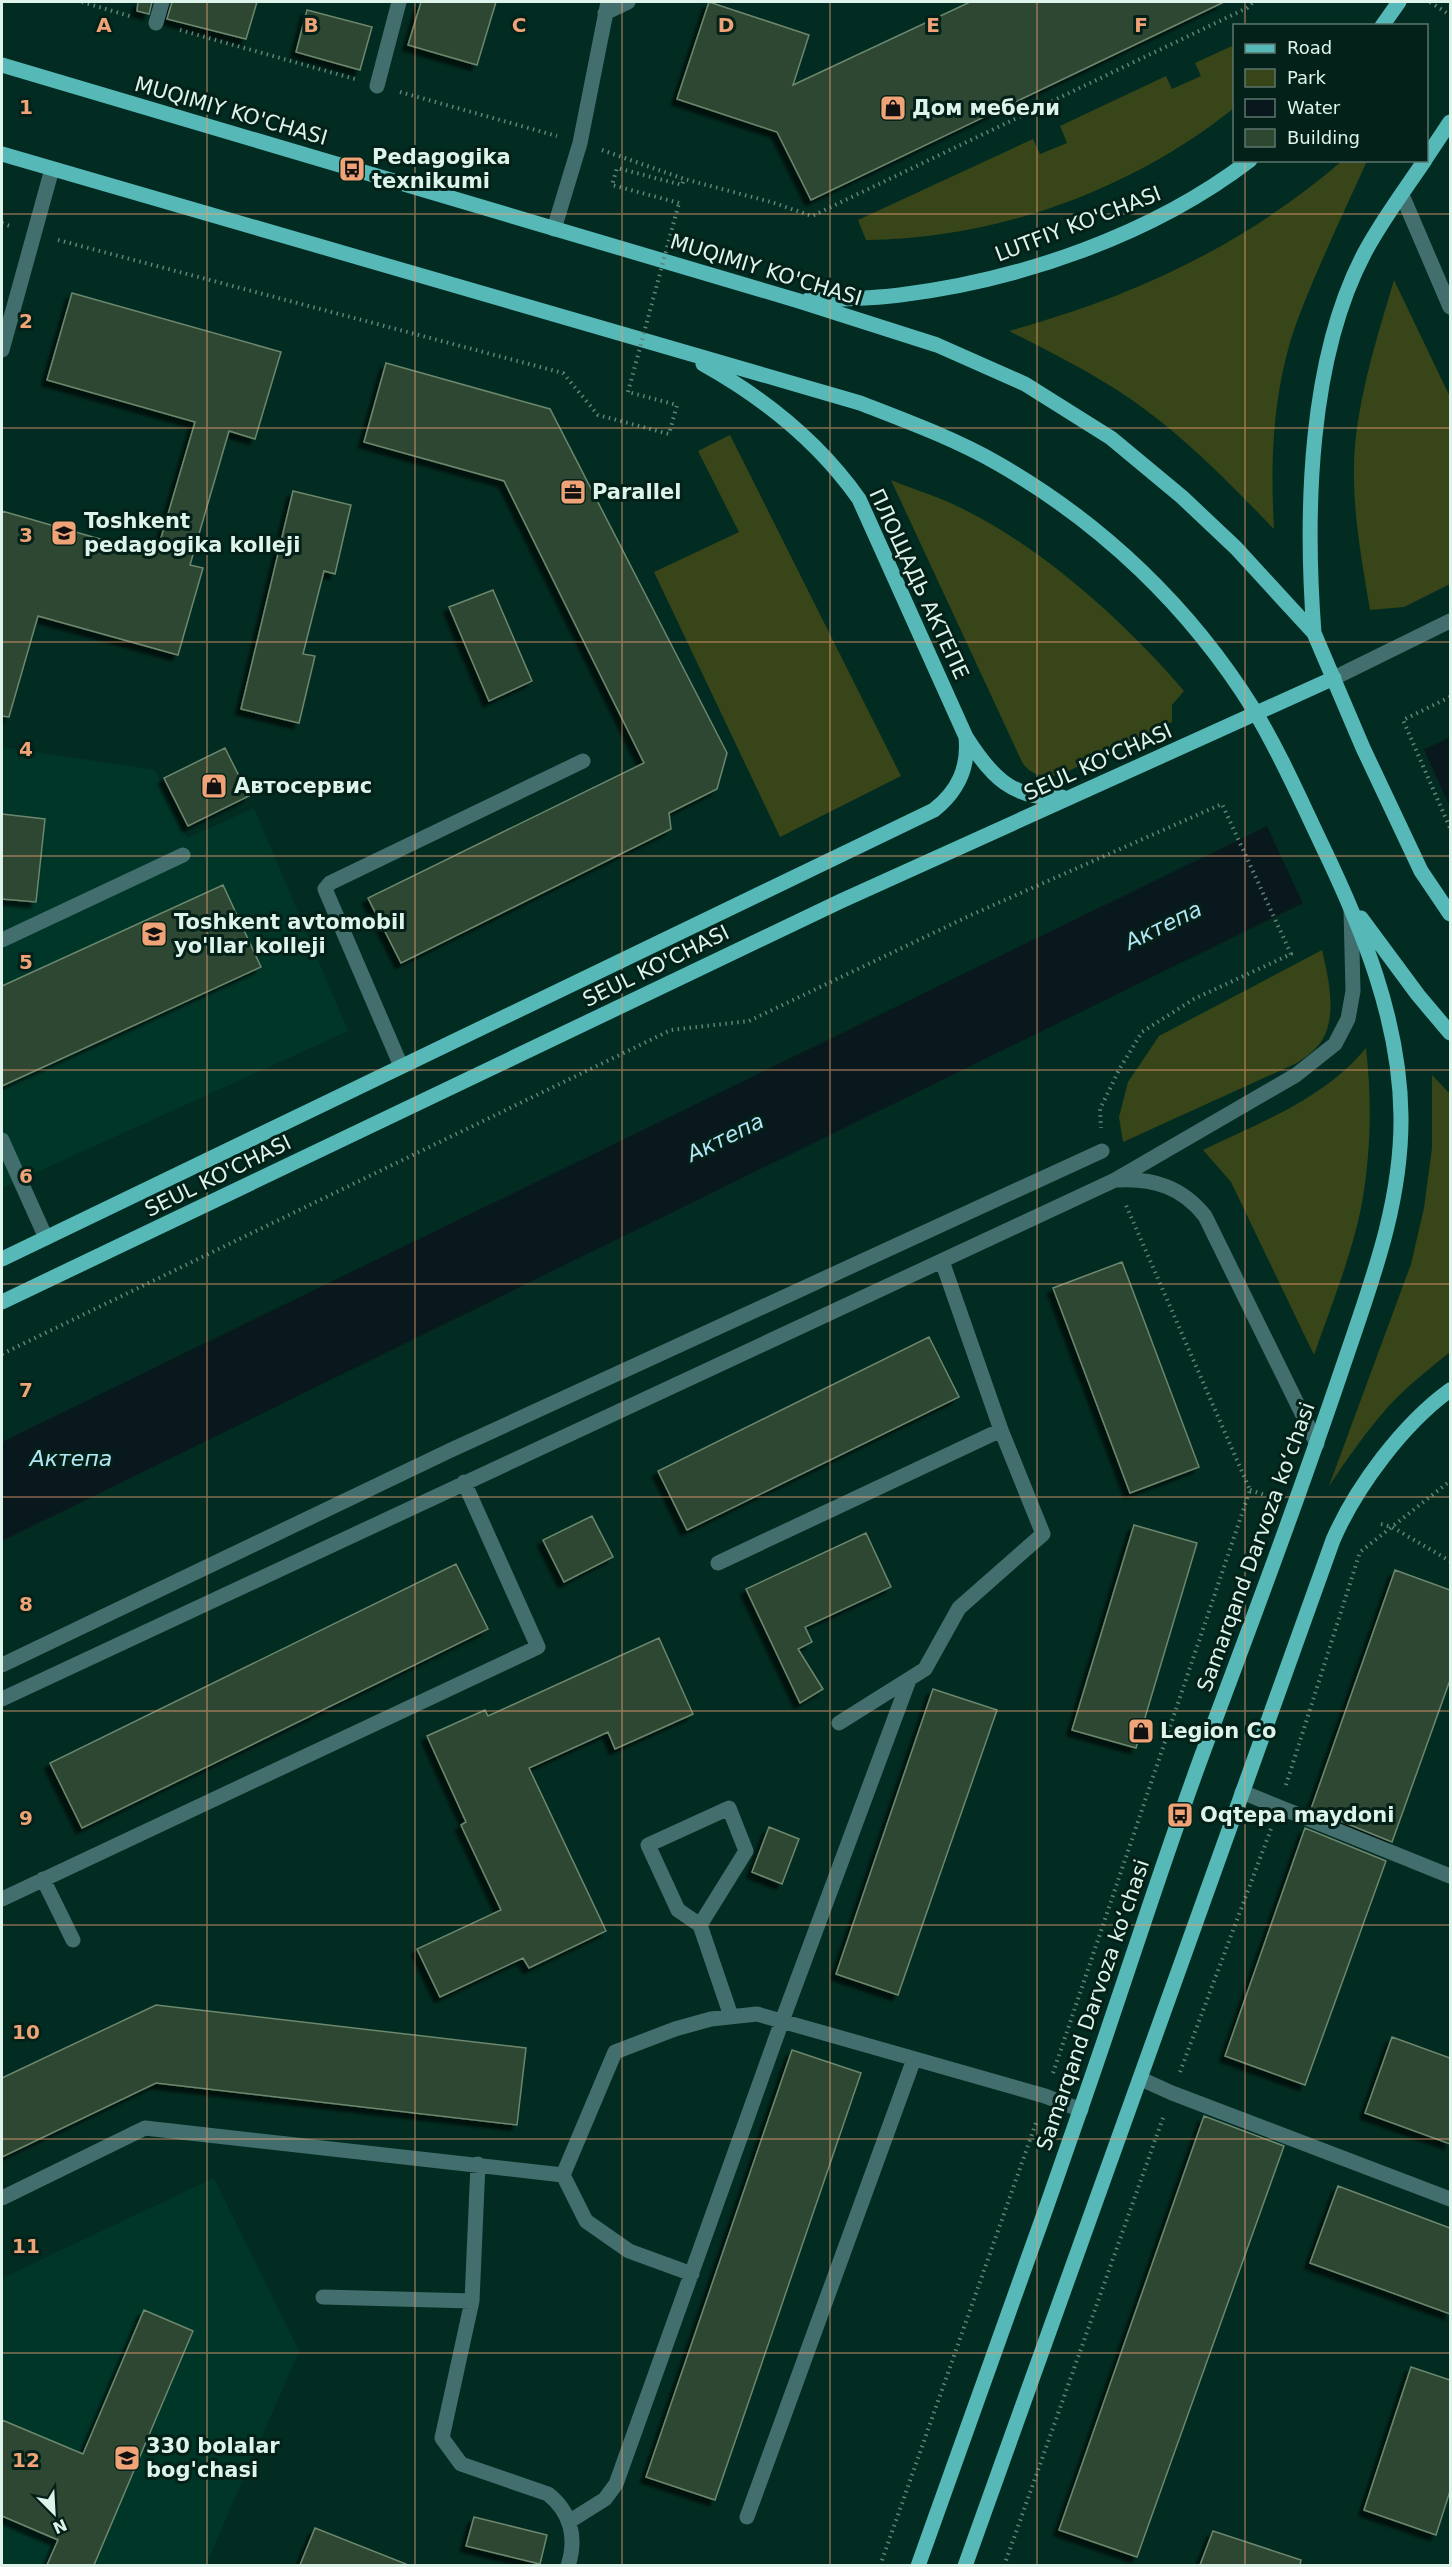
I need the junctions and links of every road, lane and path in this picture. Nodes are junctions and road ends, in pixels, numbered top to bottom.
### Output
1 (82, 2) edge
2 (162, 2) edge
3 (399, 2) edge
4 (628, 2) edge
5 (1253, 2) edge
6 (1399, 2) edge
7 (1430, 2) edge
8 (607, 7) edge
9 (1450, 15) edge
10 (156, 23) junction
11 (1383, 24) edge
12 (2, 65) edge
13 (377, 86) junction
14 (1450, 122) edge
15 (580, 142) junction
16 (2, 154) edge
17 (1428, 156) edge
18 (1247, 162) edge
19 (1424, 162) edge
20 (52, 169) junction
21 (684, 179) junction
22 (1401, 195) junction
23 (2, 223) edge
24 (554, 228) junction
25 (34, 234) junction
26 (799, 301) junction
27 (1450, 307) edge
28 (2, 350) edge
29 (679, 351) junction
30 (1450, 621) edge
31 (1314, 633) junction
32 (1334, 678) junction
33 (1450, 697) edge
34 (1256, 713) junction
35 (966, 737) junction
36 (583, 761) dead end
37 (1073, 796) junction
38 (1450, 828) edge
39 (183, 855) dead end
40 (1421, 871) junction
41 (1450, 900) edge
42 (1350, 904) junction
43 (1450, 914) edge
44 (2, 940) edge
45 (1450, 1033) edge
46 (401, 1066) junction
47 (2, 1140) edge
48 (1102, 1151) joint
49 (1114, 1180) junction
50 (46, 1238) junction
51 (2, 1259) edge
52 (942, 1261) junction
53 (2, 1302) edge
54 (2, 1354) edge
55 (1450, 1389) edge
56 (1000, 1430) junction
57 (1317, 1444) junction
58 (1450, 1481) edge
59 (464, 1482) junction
60 (1250, 1490) junction
61 (1271, 1497) dead end
62 (1381, 1524) dead end
63 (1392, 1527) junction
64 (1450, 1561) edge
65 (718, 1563) dead end
66 (2, 1665) edge
67 (909, 1680) junction
68 (2, 1699) edge
69 (839, 1723) dead end
70 (1242, 1792) junction
71 (1278, 1808) junction
72 (1450, 1876) edge
73 (43, 1879) junction
74 (2, 1899) edge
75 (700, 1925) junction
76 (73, 1940) dead end
77 (731, 2016) junction
78 (782, 2021) junction
79 (914, 2059) junction
80 (1141, 2079) junction
81 (1172, 2093) junction
82 (1045, 2096) junction
83 (1081, 2110) junction
84 (478, 2164) junction
85 (563, 2175) junction
86 (2, 2198) edge
87 (1450, 2199) edge
88 (692, 2274) junction
89 (323, 2297) dead end
90 (472, 2301) junction
91 (747, 2517) dead end
92 (570, 2521) junction
93 (568, 2565) edge
94 (880, 2565) edge
95 (918, 2565) edge
96 (967, 2565) edge
97 (1004, 2565) edge

1 - 10 path
2 - 10 street
3 - 13 street
4 - 8 street
5 - 21 path
6 - 11 main road
7 - 9 path
8 - 15 street
10 - 13 path
12 - 24 main road, MUQIMIY KO'CHASI
13 - 15 path
14 - 17 main road
15 - 21 path
15 - 24 street
16 - 20 main road
18 - 26 main road, LUTFIY KO'CHASI
19 - 22 main road
20 - 25 street
20 - 29 main road
21 - 25 path, bridge
22 - 27 street
22 - 31 main road
23 - 25 path
24 - 26 main road, MUQIMIY KO'CHASI
25 - 28 street
26 - 31 main road, MUQIMIY KO'CHASI
29 - 34 main road
29 - 35 main road, ПЛОЩАДЬ АКТЕПЕ
30 - 32 street
31 - 32 main road, MUQIMIY KO'CHASI
32 - 34 main road, SEUL KO'CHASI
32 - 40 main road, MUQIMIY KO'CHASI
33 - 38 path
34 - 37 main road, SEUL KO'CHASI
34 - 42 main road
35 - 37 main road
35 - 46 main road
36 - 46 street
37 - 53 main road, SEUL KO'CHASI
39 - 44 street
40 - 41 street
40 - 43 main road, MUQIMIY KO'CHASI
42 - 45 main road
42 - 49 street
42 - 57 main road, Samarqand Darvoza koʻchasi
46 - 50 main road
47 - 50 street
48 - 54 path
48 - 66 street
49 - 52 street
49 - 57 street
49 - 60 path
50 - 51 main road
52 - 56 street
52 - 59 street
55 - 70 main road
56 - 65 street
56 - 67 street
57 - 83 main road, Samarqand Darvoza koʻchasi
58 - 63 path
59 - 68 street
59 - 73 street
60 - 61 path
60 - 82 path
62 - 63 path
63 - 64 path
63 - 71 path
67 - 69 street
67 - 78 street
70 - 71 street
70 - 80 main road
71 - 72 street
71 - 81 path
73 - 74 street
73 - 76 street
75 - 75 street
75 - 77 street
77 - 78 street
77 - 85 street
78 - 79 street
78 - 88 street
79 - 82 street
79 - 91 street
80 - 81 street
80 - 96 main road
81 - 87 street
81 - 97 path
82 - 83 street
82 - 94 path
83 - 95 main road, Samarqand Darvoza koʻchasi
84 - 85 street
84 - 86 street
84 - 90 street
85 - 88 street
88 - 92 street
89 - 90 street
90 - 92 street
92 - 93 street

